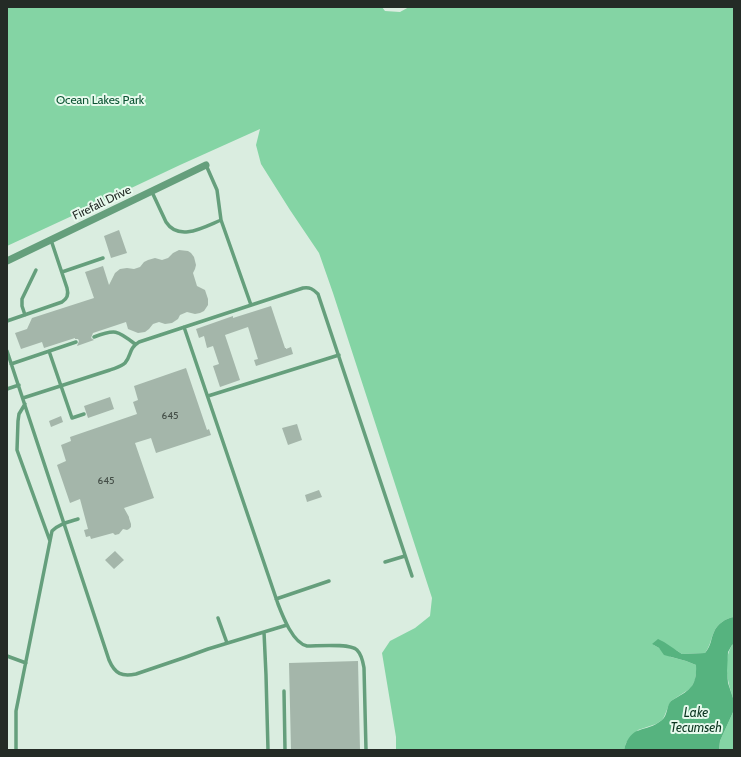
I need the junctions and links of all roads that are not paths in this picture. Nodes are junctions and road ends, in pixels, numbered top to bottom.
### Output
1 (206, 165) joint
2 (151, 191) junction
3 (221, 220) junction
4 (51, 240) junction
5 (103, 258) dead end
6 (7, 261) edge
7 (36, 270) dead end
8 (62, 272) junction
9 (251, 305) junction
10 (25, 315) junction
11 (7, 321) edge
12 (184, 327) junction
13 (94, 336) dead end
14 (76, 342) dead end
15 (135, 344) junction
16 (7, 351) edge
17 (49, 351) junction
18 (339, 355) junction
19 (11, 364) junction
20 (18, 386) junction
21 (61, 386) junction
22 (7, 389) edge
23 (208, 396) junction
24 (23, 398) junction
25 (25, 404) junction
26 (84, 414) dead end
27 (78, 519) dead end
28 (63, 523) junction
29 (50, 541) junction
30 (405, 556) junction
31 (385, 562) dead end
32 (412, 576) dead end
33 (329, 581) dead end
34 (276, 599) junction
35 (218, 618) dead end
36 (287, 625) junction
37 (264, 632) junction
38 (226, 643) junction
39 (7, 656) edge
40 (26, 663) junction
41 (284, 691) dead end
42 (16, 750) edge
43 (268, 750) edge
44 (285, 750) edge
45 (366, 750) edge

1 - 2 street, Firefall Drive
1 - 3 lane
2 - 3 lane
2 - 4 street, Firefall Drive
3 - 9 lane
4 - 6 street, Firefall Drive
4 - 8 lane
5 - 8 lane
7 - 10 lane
8 - 10 lane
9 - 12 lane
9 - 18 lane
10 - 11 lane
12 - 15 lane
12 - 23 lane
13 - 15 lane
14 - 17 lane
15 - 21 lane
16 - 19 lane
17 - 19 lane
17 - 21 lane
18 - 23 lane
18 - 30 lane
19 - 20 lane
20 - 22 lane
20 - 24 lane
21 - 24 lane
21 - 26 lane
23 - 34 lane
24 - 25 lane
25 - 28 lane
25 - 29 lane
27 - 28 lane
28 - 29 lane
28 - 38 lane
29 - 40 lane
30 - 31 lane
30 - 32 lane
33 - 34 lane
34 - 36 lane
35 - 38 lane
36 - 37 lane
36 - 45 lane
37 - 38 lane
37 - 43 lane
39 - 40 lane
40 - 42 lane
41 - 44 lane

